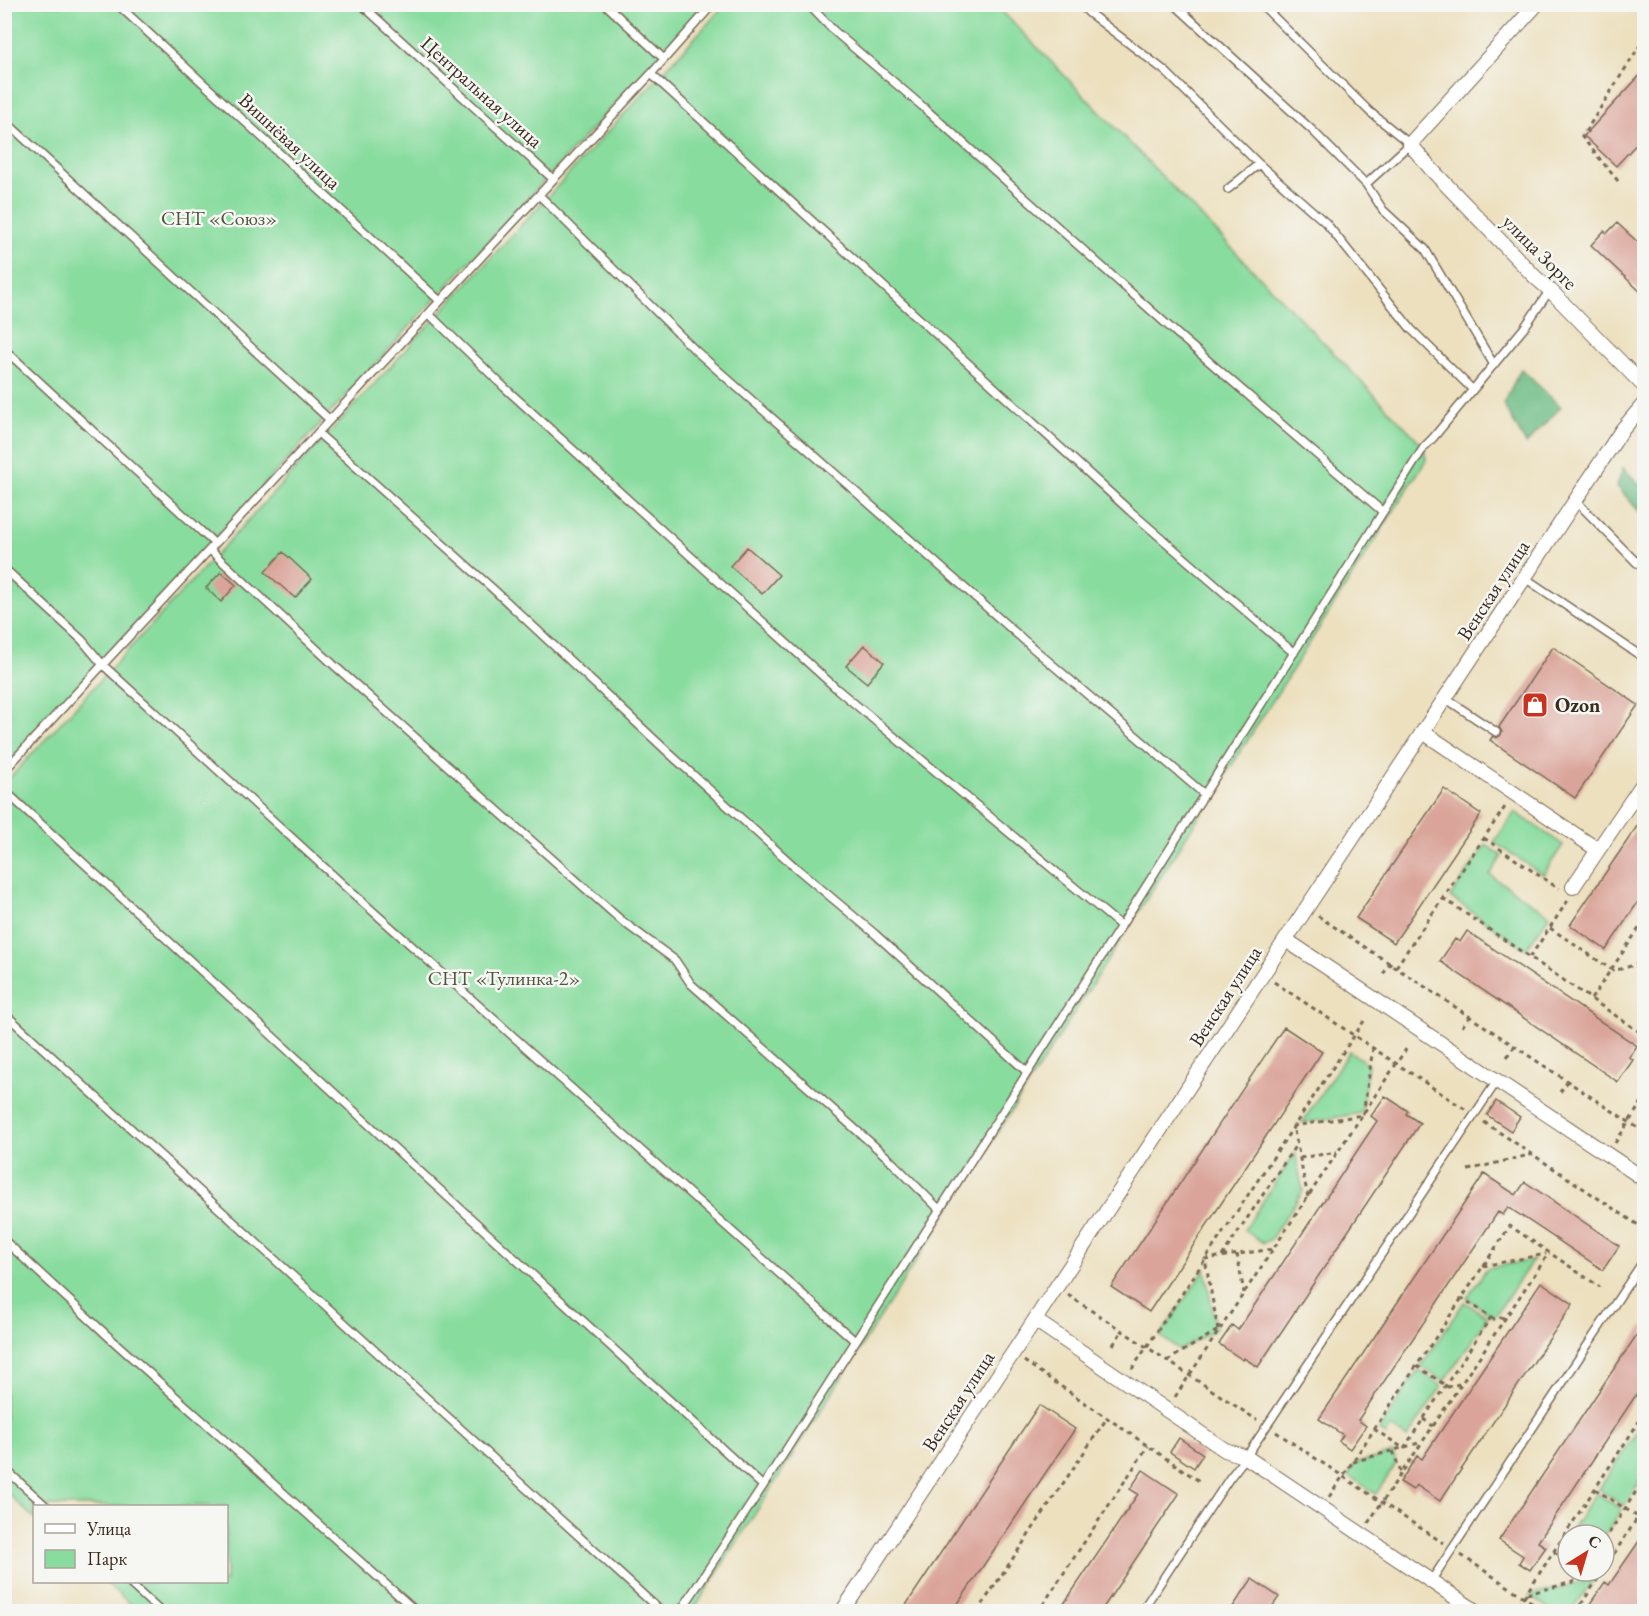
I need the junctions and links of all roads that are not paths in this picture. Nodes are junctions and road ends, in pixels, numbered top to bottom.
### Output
1 (117, 4) edge
2 (362, 4) edge
3 (605, 4) edge
4 (713, 4) edge
5 (808, 4) edge
6 (1080, 4) edge
7 (1174, 4) edge
8 (1261, 4) edge
9 (1537, 4) edge
10 (664, 59) junction
11 (651, 74) junction
12 (4, 120) edge
13 (1410, 144) junction
14 (1259, 164) junction
15 (553, 179) junction
16 (1366, 184) junction
17 (1228, 189) dead end
18 (539, 195) junction
19 (1550, 290) junction
20 (440, 301) junction
21 (429, 314) junction
22 (4, 350) edge
23 (1494, 365) junction
24 (1644, 386) edge
25 (1472, 389) junction
26 (1644, 404) edge
27 (330, 420) junction
28 (318, 433) junction
29 (1576, 501) junction
30 (1383, 512) junction
31 (213, 547) junction
32 (1644, 555) edge
33 (4, 568) edge
34 (1525, 578) junction
35 (1294, 653) junction
36 (1644, 658) edge
37 (103, 665) junction
38 (1446, 698) junction
39 (1423, 732) junction
40 (1496, 732) dead end
41 (4, 771) edge
42 (1644, 782) edge
43 (4, 790) edge
44 (1204, 794) junction
45 (1598, 850) junction
46 (1572, 892) road end
47 (1121, 926) junction
48 (1286, 940) junction
49 (4, 1013) edge
50 (1027, 1072) junction
51 (1497, 1081) junction
52 (1644, 1179) edge
53 (939, 1209) junction
54 (4, 1240) edge
55 (1644, 1260) edge
56 (1035, 1320) junction
57 (855, 1341) junction
58 (1246, 1457) junction
59 (4, 1468) edge
60 (763, 1486) junction
61 (45, 1505) edge
62 (1431, 1581) junction
63 (130, 1583) edge
64 (161, 1611) edge
65 (417, 1611) edge
66 (662, 1611) edge
67 (680, 1611) edge
68 (842, 1611) edge
69 (1140, 1611) edge
70 (1477, 1611) edge

1 - 20 lane, Вишнёвая улица
2 - 15 lane, Центральная улица
3 - 10 lane
4 - 10 lane
5 - 30 lane
6 - 14 lane
7 - 16 lane
8 - 13 lane
9 - 13 street
10 - 11 lane
11 - 15 lane
11 - 35 lane
12 - 27 lane
13 - 16 lane
13 - 19 street, улица Зорге
14 - 17 lane
14 - 25 lane
15 - 18 lane
16 - 23 lane
18 - 20 lane
18 - 44 lane
19 - 23 lane
19 - 24 street, улица Зорге
20 - 21 lane
21 - 27 lane
21 - 47 lane
22 - 31 lane
23 - 25 lane
25 - 30 lane
26 - 29 street, Венская улица
27 - 28 lane
28 - 31 lane
28 - 50 lane
29 - 32 lane
29 - 34 street, Венская улица
30 - 35 lane
31 - 37 lane
31 - 53 lane
33 - 37 lane
34 - 36 lane
34 - 38 street, Венская улица
35 - 44 lane
37 - 41 lane
37 - 57 lane
38 - 39 street, Венская улица
38 - 40 lane
39 - 45 street
39 - 48 street, Венская улица
42 - 45 street
43 - 60 lane
44 - 47 lane
45 - 46 street
47 - 50 lane
48 - 51 street
48 - 56 street, Венская улица
49 - 66 lane
50 - 53 lane
51 - 52 street
51 - 58 lane
53 - 57 lane
54 - 65 lane
55 - 62 lane
56 - 58 street
56 - 68 street, Венская улица
57 - 60 lane
58 - 62 street
58 - 69 lane
59 - 61 lane
60 - 67 lane
62 - 70 street
63 - 64 lane

